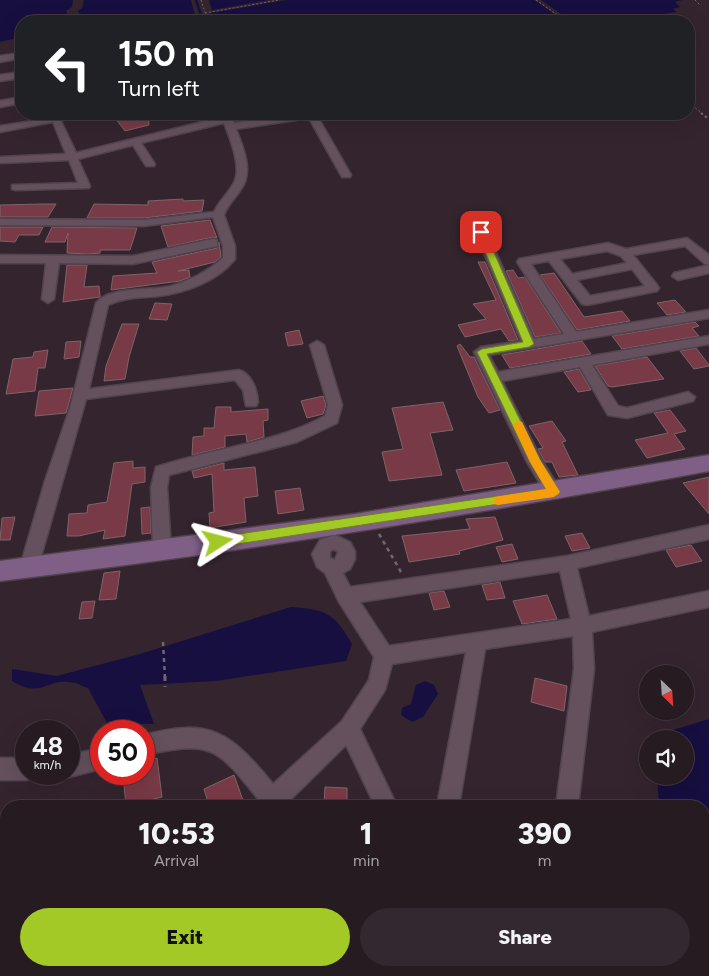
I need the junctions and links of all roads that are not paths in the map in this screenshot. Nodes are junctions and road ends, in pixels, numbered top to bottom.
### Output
1 (15, 57) edge
2 (0, 59) edge
3 (15, 75) edge
4 (0, 78) edge
5 (15, 101) edge
6 (0, 104) edge
7 (50, 120) edge
8 (56, 120) edge
9 (228, 120) edge
10 (315, 120) edge
11 (0, 129) edge
12 (136, 143) junction
13 (74, 157) junction
14 (0, 160) edge
15 (150, 164) dead end
16 (346, 175) dead end
17 (16, 187) dead end
18 (210, 214) dead end
19 (0, 222) edge
20 (481, 232) dead end
21 (213, 243) dead end
22 (625, 252) junction
23 (552, 257) junction
24 (0, 259) edge
25 (53, 259) junction
26 (709, 261) edge
27 (635, 265) junction
28 (709, 269) edge
29 (678, 276) dead end
30 (568, 278) junction
31 (48, 299) dead end
32 (709, 314) edge
33 (573, 337) junction
34 (709, 340) edge
35 (529, 344) junction
36 (316, 345) dead end
37 (584, 363) junction
38 (493, 378) junction
39 (80, 395) junction
40 (688, 397) dead end
41 (251, 402) dead end
42 (709, 463) edge
43 (554, 492) junction
44 (709, 532) edge
45 (333, 534) junction
46 (162, 550) junction
47 (567, 563) junction
48 (29, 567) junction
49 (0, 571) edge
50 (345, 596) junction
51 (709, 599) edge
52 (582, 626) junction
53 (477, 642) junction
54 (384, 656) junction
55 (349, 728) junction
56 (155, 741) edge
57 (0, 769) edge
58 (15, 769) edge
59 (267, 800) edge
60 (274, 800) edge
61 (383, 800) edge
62 (449, 800) edge
63 (568, 800) edge

1 - 2 street
3 - 4 street
5 - 6 street
7 - 11 street
8 - 13 street
9 - 12 street
9 - 39 street
10 - 16 street
12 - 13 street
12 - 15 street
13 - 14 street
13 - 17 street
18 - 19 street
20 - 35 street
21 - 25 street
22 - 23 street
22 - 26 street
22 - 27 street
23 - 30 street
23 - 33 street
24 - 25 street
25 - 31 street
27 - 30 street
27 - 30 street
28 - 29 street
32 - 33 street
33 - 35 street
34 - 37 street
35 - 38 street
36 - 46 street
37 - 38 street
37 - 40 street
38 - 43 street
39 - 41 street
39 - 48 street
42 - 43 main road
43 - 45 main road
44 - 47 street
45 - 46 main road
45 - 50 street
46 - 48 main road
47 - 50 street
47 - 52 street
48 - 49 main road
50 - 54 street
51 - 52 street
52 - 53 street
52 - 63 street
53 - 54 street
53 - 62 street
54 - 55 street
55 - 60 street
55 - 61 street
56 - 59 street
57 - 58 street

